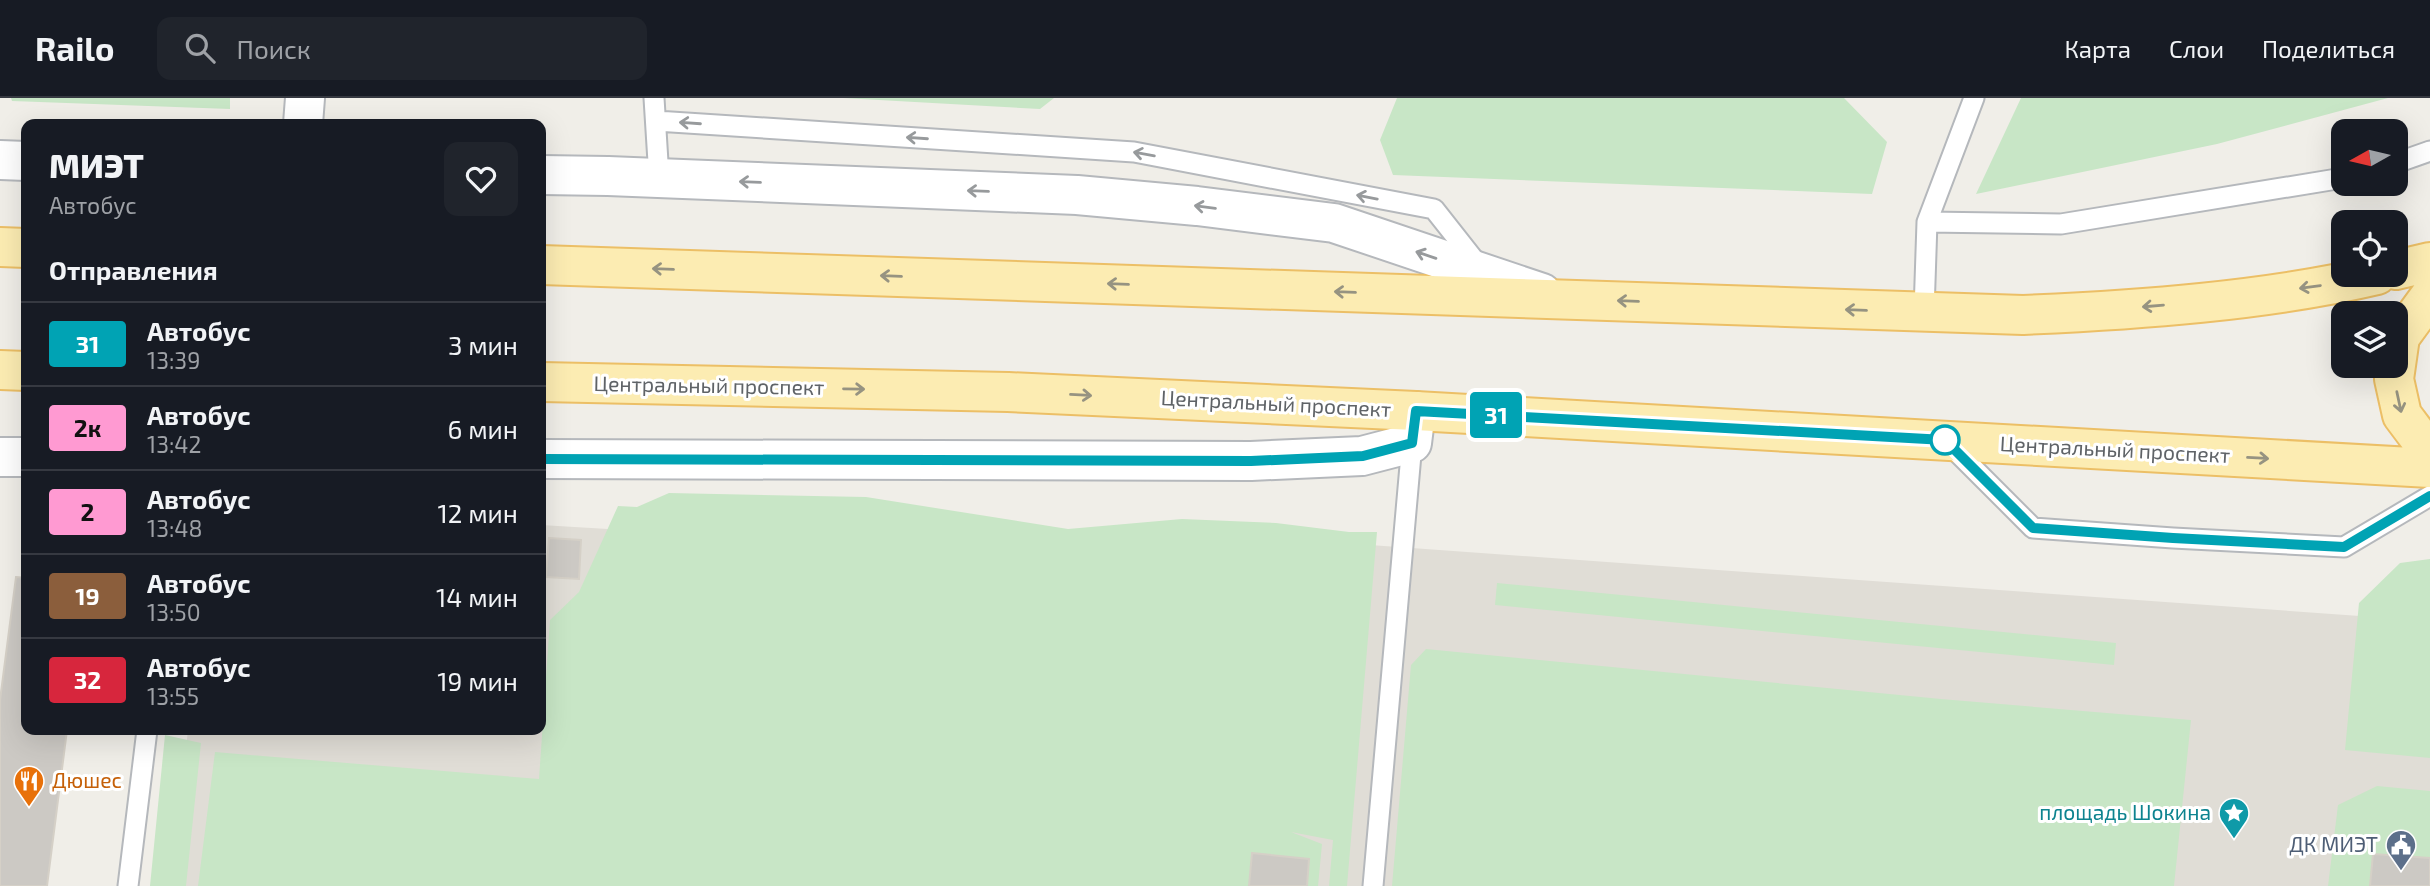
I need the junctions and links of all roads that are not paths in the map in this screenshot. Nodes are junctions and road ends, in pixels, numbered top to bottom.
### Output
1 (305, 98) edge
2 (654, 98) edge
3 (1974, 98) edge
4 (303, 119) edge
5 (656, 121) junction
6 (2430, 151) edge
7 (2408, 159) edge
8 (0, 160) edge
9 (21, 161) edge
10 (546, 175) edge
11 (659, 178) junction
12 (2331, 179) edge
13 (1927, 222) junction
14 (0, 247) edge
15 (21, 247) edge
16 (2430, 262) edge
17 (546, 265) edge
18 (2408, 267) edge
19 (1487, 276) junction
20 (2331, 285) edge
21 (2430, 296) edge
22 (1561, 299) junction
23 (1924, 312) junction
24 (0, 370) edge
25 (21, 371) edge
26 (546, 382) edge
27 (1414, 427) junction
28 (1945, 440) junction
29 (2430, 449) edge
30 (0, 457) edge
31 (21, 457) edge
32 (546, 459) edge
33 (2430, 468) edge
34 (2430, 496) edge
35 (146, 735) edge
36 (128, 886) edge
37 (1373, 886) edge

1 - 4 street
2 - 5 lane
3 - 13 lane
5 - 11 lane
19 -> 5 lane
6 - 7 lane
8 - 9 street
10 - 11 street
19 -> 11 street
12 - 13 lane
13 - 23 lane
14 - 15 main road
16 - 18 main road
22 -> 17 main road
19 - 22 street
20 -> 23 main road
21 -> 29 main road
23 -> 22 main road
24 - 25 main road
26 -> 27 main road, Центральный проспект
27 - 28 main road, Центральный проспект
27 - 32 street
27 - 37 lane
28 -> 33 main road, Центральный проспект
28 - 34 lane
30 - 31 street
35 - 36 lane

